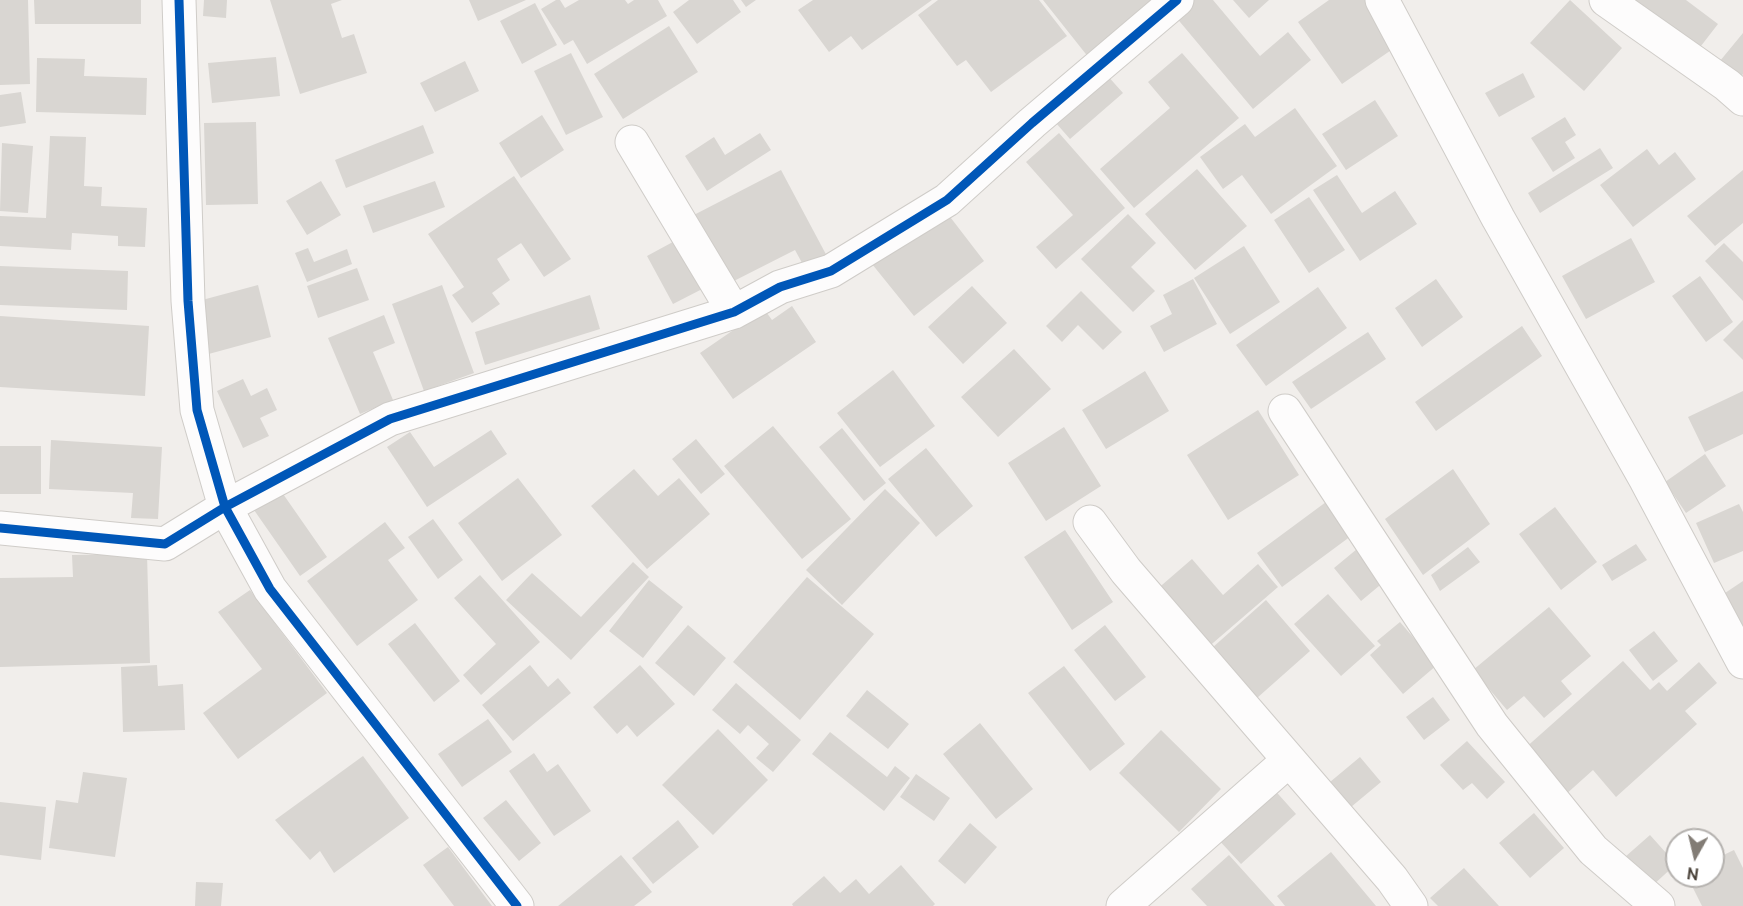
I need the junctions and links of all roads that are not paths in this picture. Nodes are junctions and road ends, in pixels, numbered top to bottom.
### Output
1 (179, 0) edge
2 (1177, 0) edge
3 (1382, 0) edge
4 (1606, 0) edge
5 (1743, 99) edge
6 (632, 142) dead end
7 (734, 312) junction
8 (1285, 411) dead end
9 (225, 507) junction
10 (1090, 522) dead end
11 (0, 528) edge
12 (1743, 662) edge
13 (1288, 761) junction
14 (517, 906) edge
15 (1123, 906) edge
16 (1411, 906) edge
17 (1658, 906) edge

1 - 9 street
2 - 7 street
3 - 12 street
4 - 5 street
6 - 7 street
7 - 9 street
8 - 17 street
9 - 11 street
9 - 14 street
10 - 13 street
13 - 15 street
13 - 16 street

